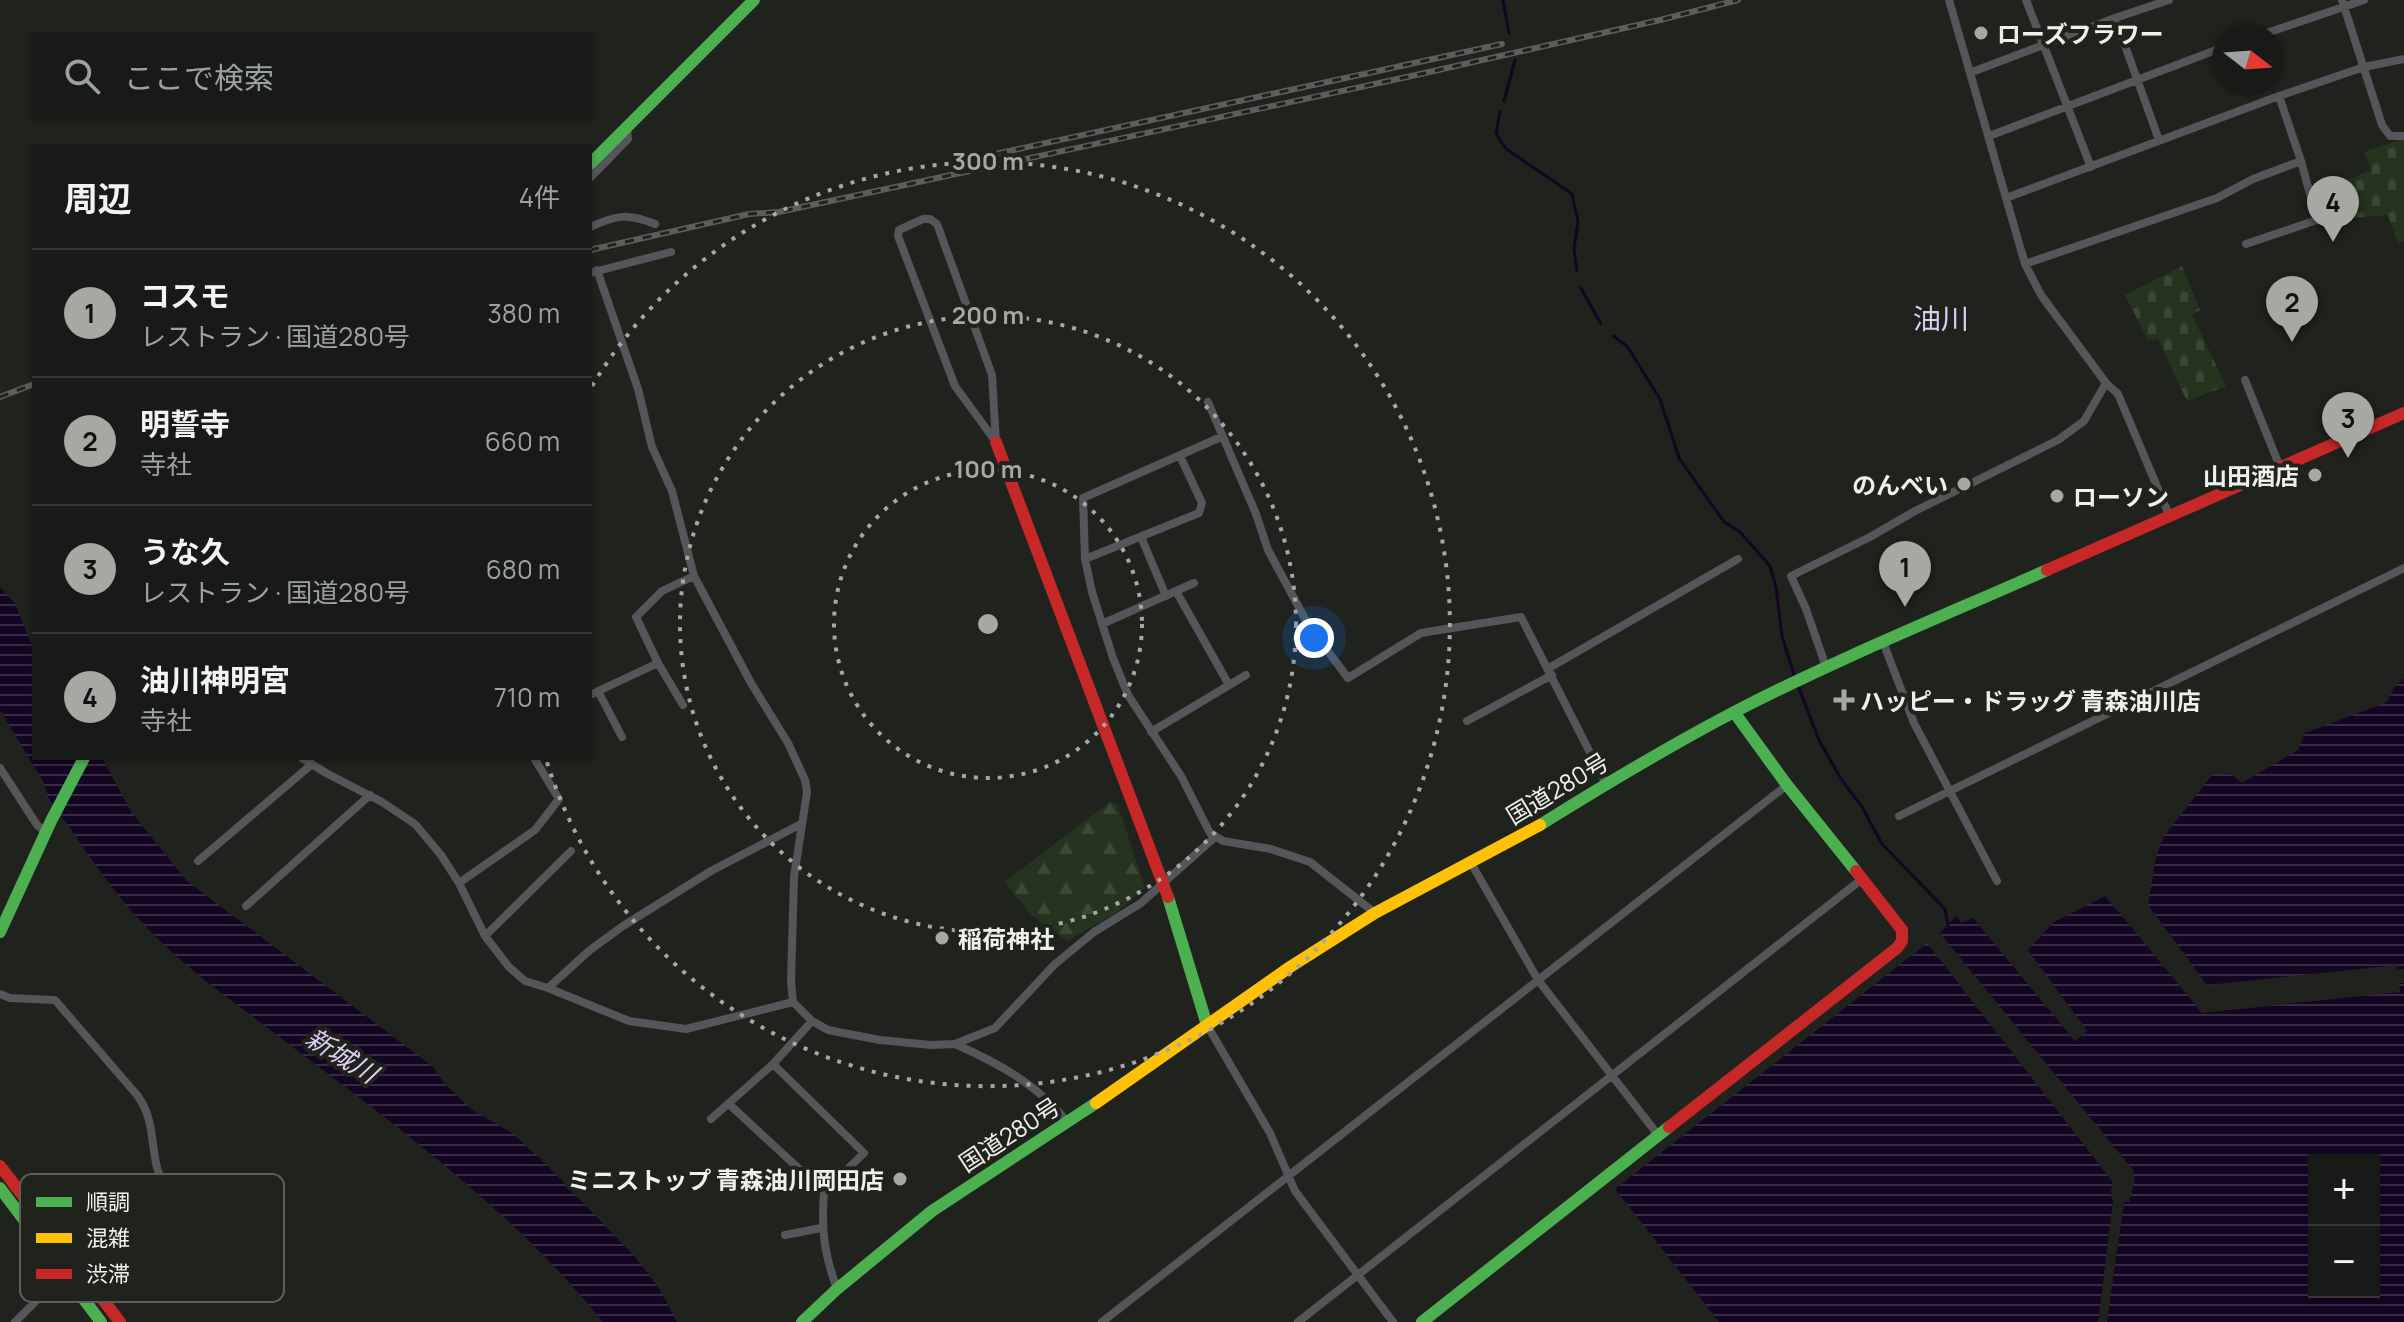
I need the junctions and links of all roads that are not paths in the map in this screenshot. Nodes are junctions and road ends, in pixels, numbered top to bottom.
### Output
1 (754, 0) edge
2 (1949, 0) edge
3 (2026, 0) edge
4 (2169, 0) edge
5 (2364, 0) edge
6 (2148, 3) edge
7 (2343, 3) edge
8 (2115, 18) junction
9 (2284, 26) edge
10 (2043, 45) junction
11 (2212, 52) edge
12 (2404, 59) edge
13 (2364, 67) junction
14 (1972, 72) junction
15 (2139, 79) junction
16 (2284, 94) edge
17 (2279, 96) joint
18 (2067, 107) junction
19 (627, 128) junction
20 (1989, 136) junction
21 (2404, 136) edge
22 (2159, 140) junction
23 (2301, 161) junction
24 (592, 162) edge
25 (2091, 167) junction
26 (592, 176) edge
27 (2006, 198) junction
28 (655, 224) dead end
29 (592, 226) edge
30 (2246, 244) dead end
31 (671, 252) dead end
32 (2025, 264) junction
33 (594, 272) edge
34 (2245, 380) dead end
35 (2106, 383) junction
36 (1208, 402) dead end
37 (2404, 413) edge
38 (1221, 437) junction
39 (996, 442) junction
40 (1180, 456) junction
41 (2280, 467) junction
42 (2169, 515) junction
43 (1141, 537) junction
44 (1085, 559) junction
45 (1738, 559) dead end
46 (2404, 568) edge
47 (694, 576) junction
48 (1194, 583) dead end
49 (1176, 591) junction
50 (1166, 596) junction
51 (1102, 624) junction
52 (1883, 642) junction
53 (658, 663) junction
54 (1826, 667) junction
55 (1550, 672) junction
56 (1246, 675) dead end
57 (1229, 685) junction
58 (594, 693) edge
59 (683, 705) dead end
60 (1734, 712) junction
61 (1467, 721) dead end
62 (1151, 732) junction
63 (622, 737) dead end
64 (83, 760) edge
65 (305, 760) edge
66 (535, 760) edge
67 (311, 765) junction
68 (0, 768) edge
69 (1606, 784) junction
70 (1787, 785) junction
71 (1950, 792) junction
72 (370, 795) junction
73 (1899, 816) dead end
74 (801, 824) junction
75 (49, 827) junction
76 (1215, 837) junction
77 (571, 851) dead end
78 (198, 861) dead end
79 (1471, 863) junction
80 (1862, 879) junction
81 (1163, 881) junction
82 (1997, 881) dead end
83 (459, 883) junction
84 (246, 906) dead end
85 (1375, 913) junction
86 (0, 932) edge
87 (485, 936) junction
88 (1538, 980) junction
89 (548, 988) junction
90 (0, 994) edge
91 (793, 1002) junction
92 (812, 1021) junction
93 (1207, 1025) junction
94 (955, 1044) junction
95 (773, 1064) junction
96 (1613, 1075) junction
97 (730, 1105) junction
98 (711, 1119) dead end
99 (1068, 1123) junction
100 (1658, 1135) junction
101 (0, 1166) edge
102 (159, 1174) edge
103 (1289, 1177) junction
104 (0, 1188) edge
105 (824, 1192) junction
106 (20, 1194) edge
107 (20, 1215) edge
108 (821, 1228) junction
109 (785, 1235) dead end
110 (1357, 1276) junction
111 (837, 1289) junction
112 (35, 1302) edge
113 (92, 1302) edge
114 (97, 1302) edge
115 (110, 1320) edge
116 (15, 1322) edge
117 (802, 1322) edge
118 (1102, 1322) edge
119 (1298, 1322) edge
120 (1393, 1322) edge
121 (1422, 1322) edge

1 - 19 main road
2 - 14 street
3 - 10 street
4 - 6 street
5 - 7 street
6 - 8 street
7 - 9 street
7 - 13 street
8 - 10 street
8 - 15 street
10 - 14 street
10 - 18 street
11 - 15 street
12 - 13 street
13 - 16 street
13 - 21 street
14 - 20 street
15 - 18 street
15 - 22 street
17 - 22 street
17 - 23 street
18 - 20 street
18 - 25 street
19 - 24 main road
19 - 26 street
20 - 27 street
22 - 25 street
23 - 30 street
23 - 32 street
25 - 27 street
27 - 32 street
28 - 29 street
31 - 33 street
32 - 35 street
33 - 47 street
34 - 41 street
35 - 42 street
35 - 54 street
36 - 38 street
37 - 41 main road, 国道280号
38 - 40 street
38 - 55 street
39 - 39 street
39 - 81 main road
40 - 43 street
40 - 44 street
41 - 42 main road, 国道280号
42 - 52 main road, 国道280号
43 - 44 street
43 - 50 street
44 - 51 street
45 - 55 street
46 - 71 street
47 - 53 street
47 - 74 street
48 - 49 street
49 - 50 street
49 - 57 street
50 - 51 street
51 - 62 street
52 - 54 main road, 国道280号
52 - 71 street
53 - 58 street
53 - 59 street
54 - 60 main road, 国道280号
55 - 61 street
55 - 69 street
56 - 57 street
57 - 62 street
58 - 63 street
60 - 69 main road, 国道280号
60 - 70 main road
62 - 76 street
64 - 75 main road
65 - 67 street
66 - 83 street
67 - 72 street
67 - 78 street
68 - 75 street
69 - 79 main road, 国道280号
70 - 80 main road
70 - 88 street
71 - 73 street
71 - 82 street
72 - 83 street
72 - 84 street
74 - 89 street
74 - 91 street
75 - 86 main road
76 - 81 street
76 - 85 street
77 - 87 street
79 - 85 main road, 国道280号
79 - 88 street
80 - 96 street
80 - 100 main road
81 - 93 main road
81 - 94 street
83 - 87 street
85 - 93 main road, 国道280号
87 - 89 street
88 - 96 street
88 - 103 street
89 - 91 street
90 - 102 street
91 - 92 street
92 - 94 street
92 - 95 street
93 - 99 main road, 国道280号
93 - 103 street
94 - 99 street
95 - 97 street
95 - 105 street
96 - 100 street
96 - 110 street
97 - 98 street
97 - 105 street
99 - 111 main road, 国道280号
100 - 121 main road
101 - 106 main road
103 - 110 street
103 - 118 street
104 - 107 main road
105 - 108 street
108 - 109 street
108 - 111 street
110 - 119 street
110 - 120 street
111 - 117 main road, 国道280号
112 - 116 street
113 - 115 main road
114 - 115 main road

